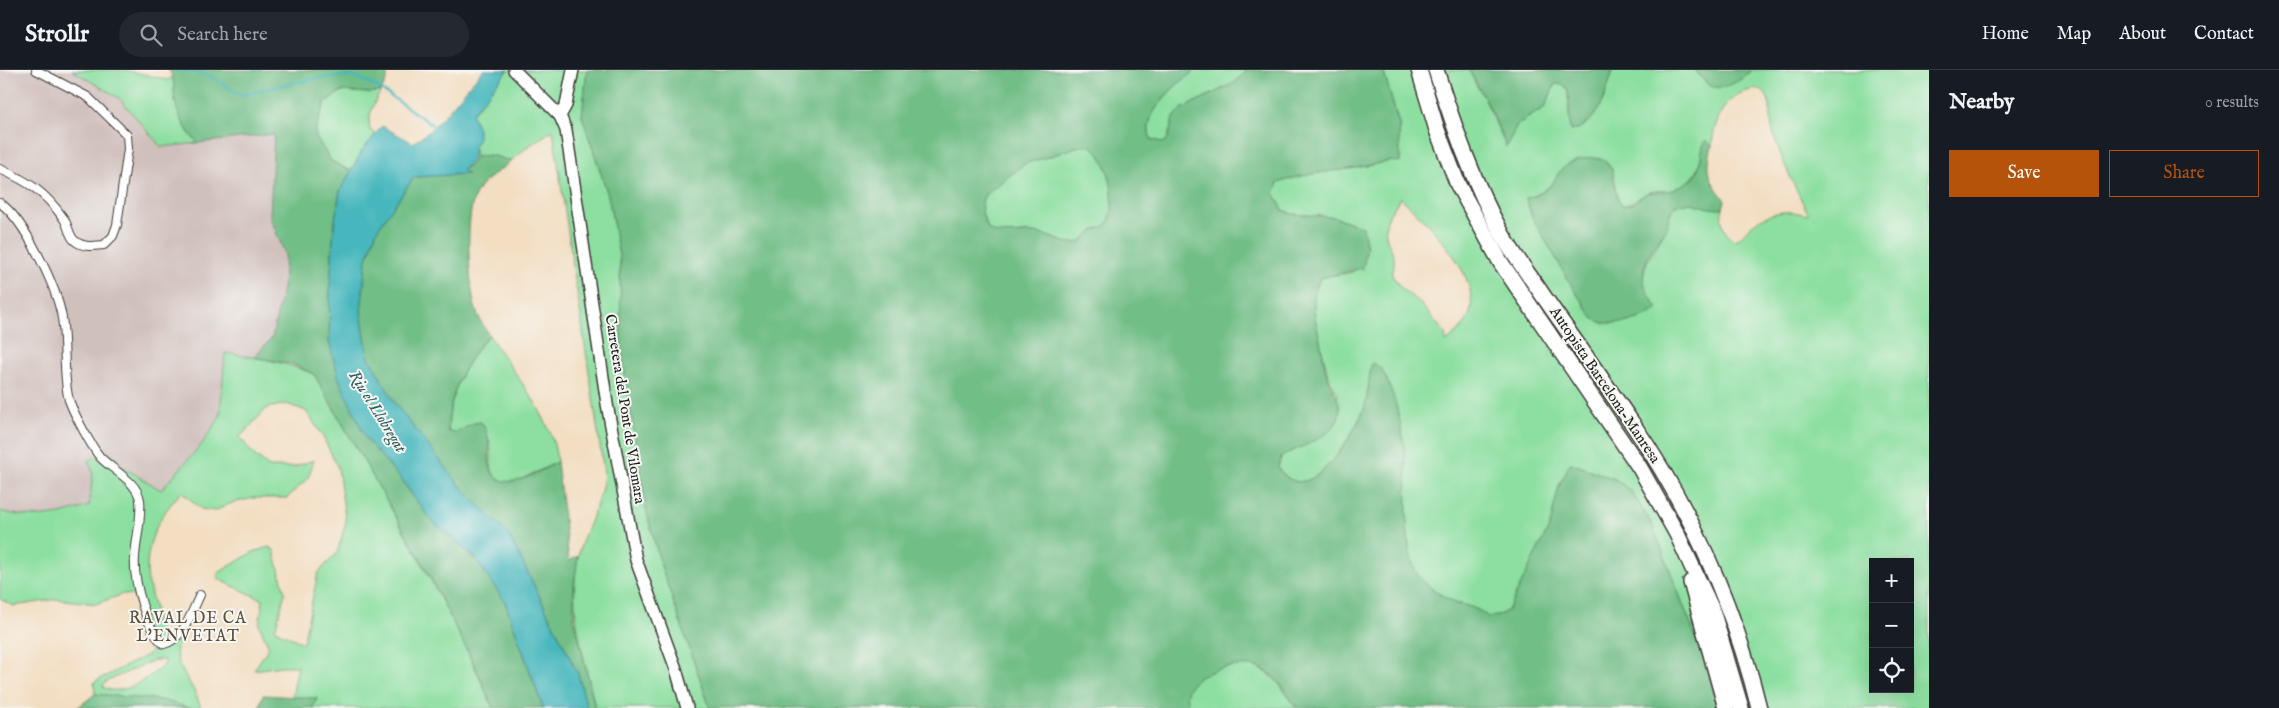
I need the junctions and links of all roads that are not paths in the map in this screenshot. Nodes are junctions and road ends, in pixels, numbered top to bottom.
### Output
1 (36, 70) edge
2 (514, 70) edge
3 (573, 70) edge
4 (1419, 70) edge
5 (1436, 70) edge
6 (557, 114) junction
7 (0, 169) edge
8 (0, 203) edge
9 (1684, 549) junction
10 (200, 595) dead end
11 (1728, 606) junction
12 (687, 708) edge
13 (1726, 708) edge
14 (1741, 708) edge
15 (1759, 708) edge
16 (1767, 708) edge

1 - 7 street
2 - 6 street
3 - 6 street
4 - 9 highway, Autopista Barcelona-Manresa
5 - 11 highway, Autopista Barcelona-Manresa
6 - 12 street, Carretera del Pont de Vilomara
8 - 10 street
9 - 13 highway
9 - 14 highway, Autopista Barcelona-Manresa
11 - 15 highway, Autopista Barcelona-Manresa
11 - 16 highway

